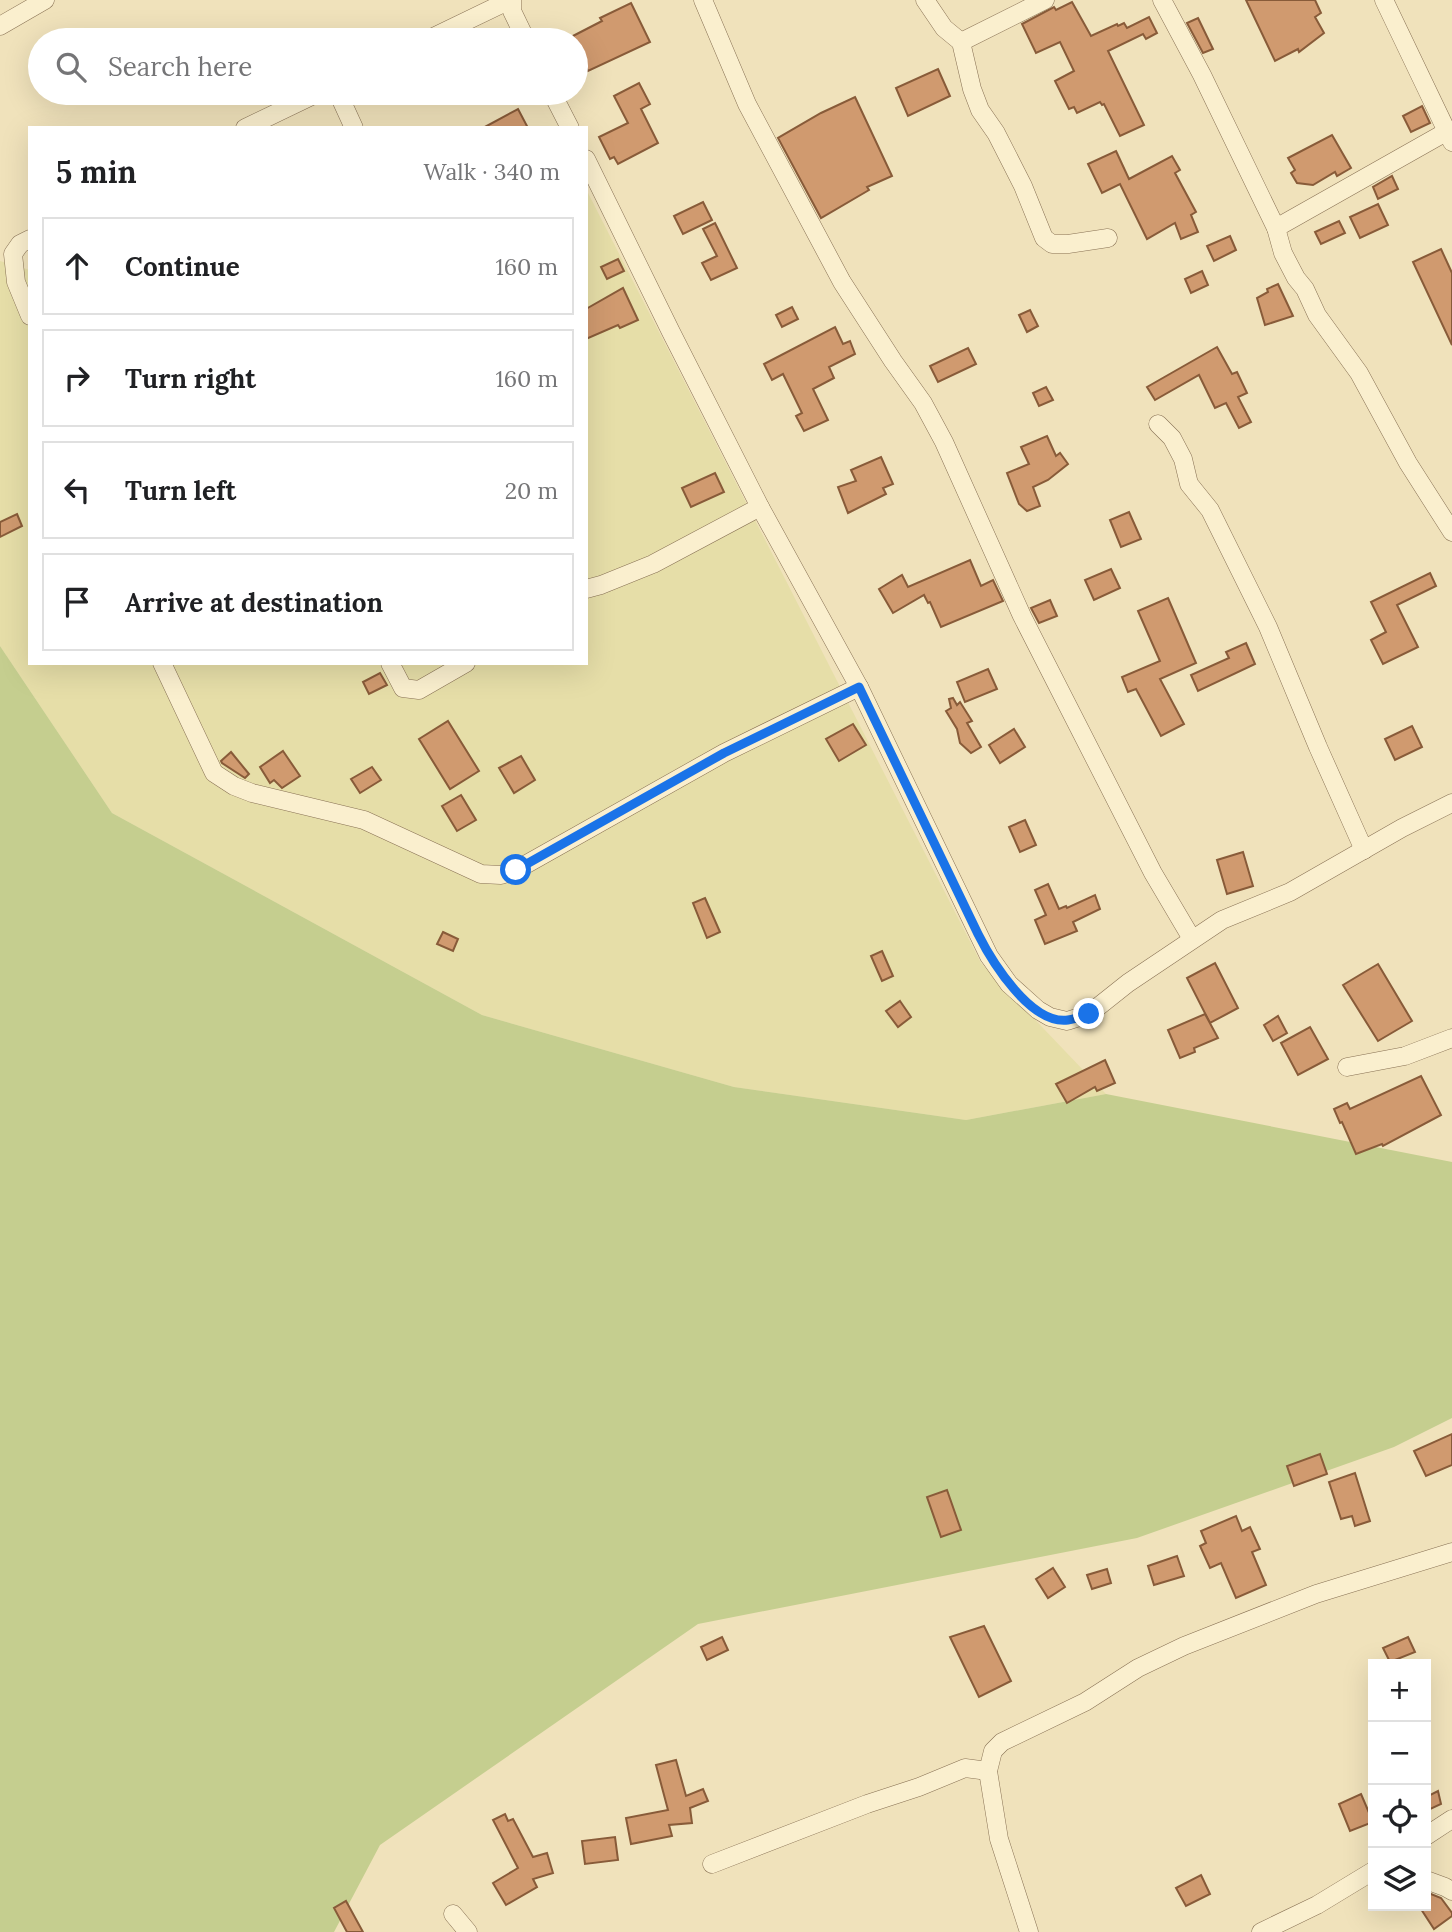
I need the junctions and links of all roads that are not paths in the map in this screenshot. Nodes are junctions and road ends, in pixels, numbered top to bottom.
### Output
1 (45, 0) edge
2 (511, 0) edge
3 (703, 0) edge
4 (925, 0) edge
5 (1045, 0) edge
6 (1163, 0) edge
7 (1384, 0) edge
8 (0, 26) edge
9 (452, 28) edge
10 (520, 28) edge
11 (961, 43) junction
12 (293, 105) edge
13 (343, 105) edge
14 (558, 105) edge
15 (249, 126) edge
16 (353, 126) edge
17 (569, 126) edge
18 (1449, 137) edge
19 (588, 163) edge
20 (1276, 229) junction
21 (1108, 238) dead end
22 (28, 240) edge
23 (28, 311) edge
24 (1158, 424) dead end
25 (760, 507) junction
26 (1452, 532) edge
27 (588, 588) edge
28 (163, 665) edge
29 (391, 665) edge
30 (463, 665) edge
31 (859, 687) junction
32 (1452, 803) edge
33 (1364, 850) junction
34 (1192, 939) junction
35 (1452, 1038) edge
36 (1348, 1067) dead end
37 (1452, 1552) edge
38 (988, 1771) junction
39 (1452, 1819) edge
40 (1431, 1833) edge
41 (712, 1864) dead end
42 (1368, 1874) edge
43 (1431, 1882) edge
44 (1368, 1886) edge
45 (1348, 1888) junction
46 (1452, 1892) edge
47 (453, 1914) dead end
48 (468, 1932) edge
49 (1029, 1932) edge
50 (1261, 1932) edge

1 - 8 street
2 - 9 street
2 - 10 street
3 - 34 street
4 - 11 street
5 - 11 street
6 - 20 street
7 - 18 street
11 - 21 street
12 - 15 street
13 - 16 street
14 - 17 street
18 - 20 street
19 - 25 street
20 - 26 street
22 - 23 street
24 - 33 street
25 - 27 street
25 - 31 street
28 - 31 street
29 - 30 street
31 - 34 street
32 - 33 street
33 - 34 street
35 - 36 street
37 - 38 street
38 - 41 street
38 - 49 street
39 - 40 street
42 - 45 street
43 - 46 street
44 - 45 street
45 - 50 street
47 - 48 street

